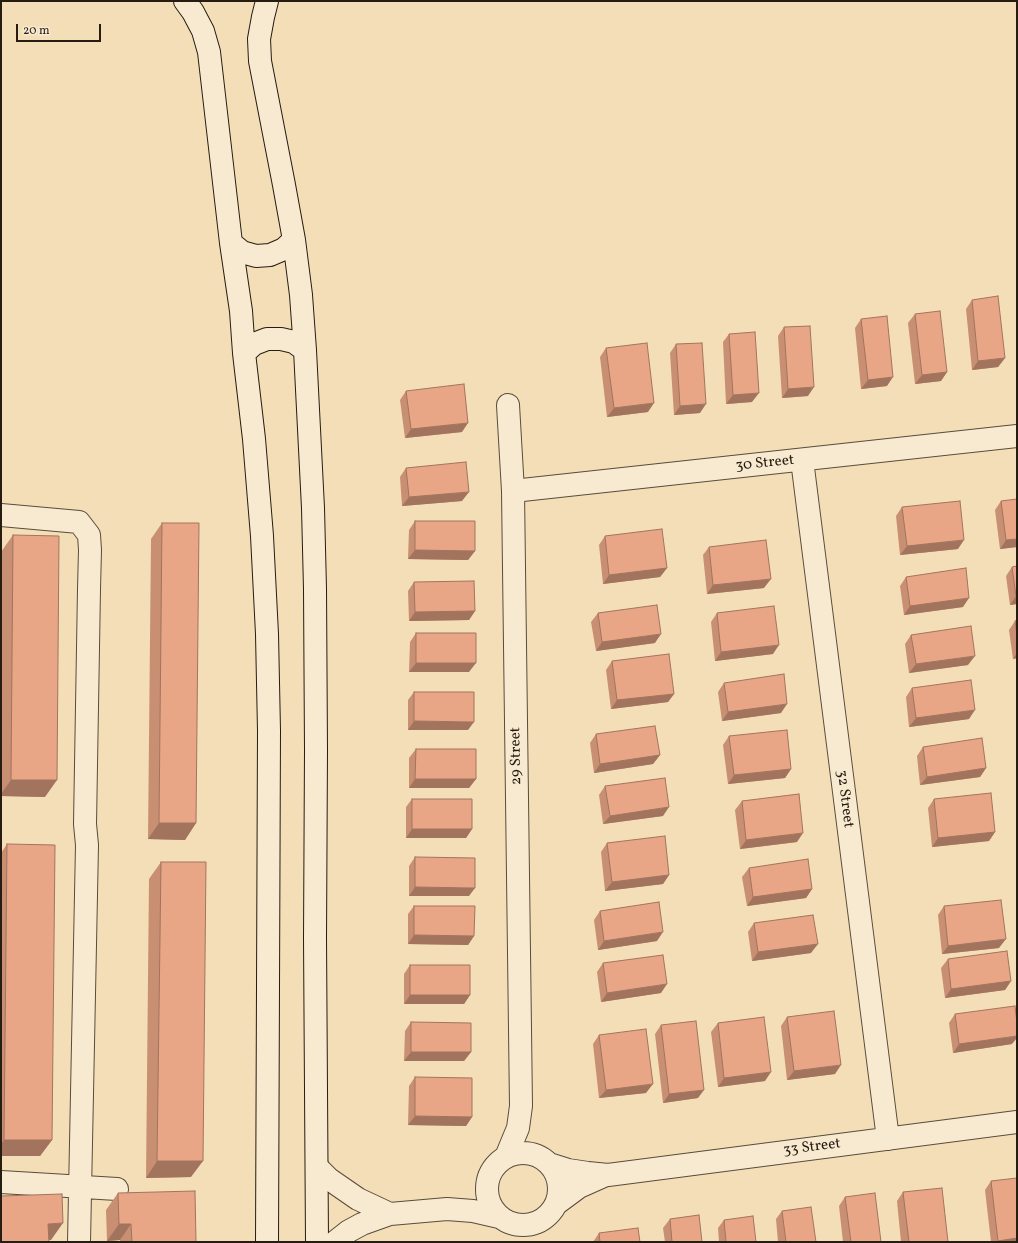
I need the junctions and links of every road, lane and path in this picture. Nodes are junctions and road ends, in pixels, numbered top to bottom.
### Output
1 (185, 1) edge
2 (267, 1) edge
3 (294, 240) junction
4 (231, 243) junction
5 (305, 350) junction
6 (244, 353) junction
7 (508, 405) dead end
8 (1017, 436) edge
9 (802, 460) junction
10 (513, 491) junction
11 (1, 515) edge
12 (521, 1106) junction
13 (1017, 1122) edge
14 (888, 1139) junction
15 (506, 1157) junction
16 (546, 1161) junction
17 (317, 1167) junction
18 (608, 1175) junction
19 (489, 1177) junction
20 (1, 1182) edge
21 (80, 1187) junction
22 (117, 1189) dead end
23 (556, 1204) junction
24 (447, 1209) junction
25 (390, 1214) junction
26 (501, 1218) junction
27 (531, 1233) edge
28 (79, 1242) edge
29 (267, 1242) edge
30 (317, 1242) edge
31 (335, 1242) edge
32 (512, 1242) edge

1 - 4 street
2 - 3 street
3 - 4 street
3 - 5 street
4 - 6 street
5 - 6 street
5 - 17 street
6 - 29 street
7 - 10 street, 29 Street
8 - 9 street, 30 Street
9 - 10 street, 30 Street
9 - 14 street, 32 Street
10 - 12 street, 29 Street
11 - 21 street
12 - 15 street, 29 Street
12 - 16 street, 29 Street
13 - 14 street, 33 Street
14 - 18 street, 33 Street
15 - 16 street
15 - 19 street
16 - 18 street, 33 Street
16 - 23 street
17 - 25 street
17 - 30 street
18 - 23 street, 33 Street
19 - 24 street
19 - 26 street
20 - 21 street
21 - 22 street
21 - 28 street
23 - 27 street
24 - 25 street
24 - 26 street
25 - 31 street
26 - 27 street
26 - 32 street

